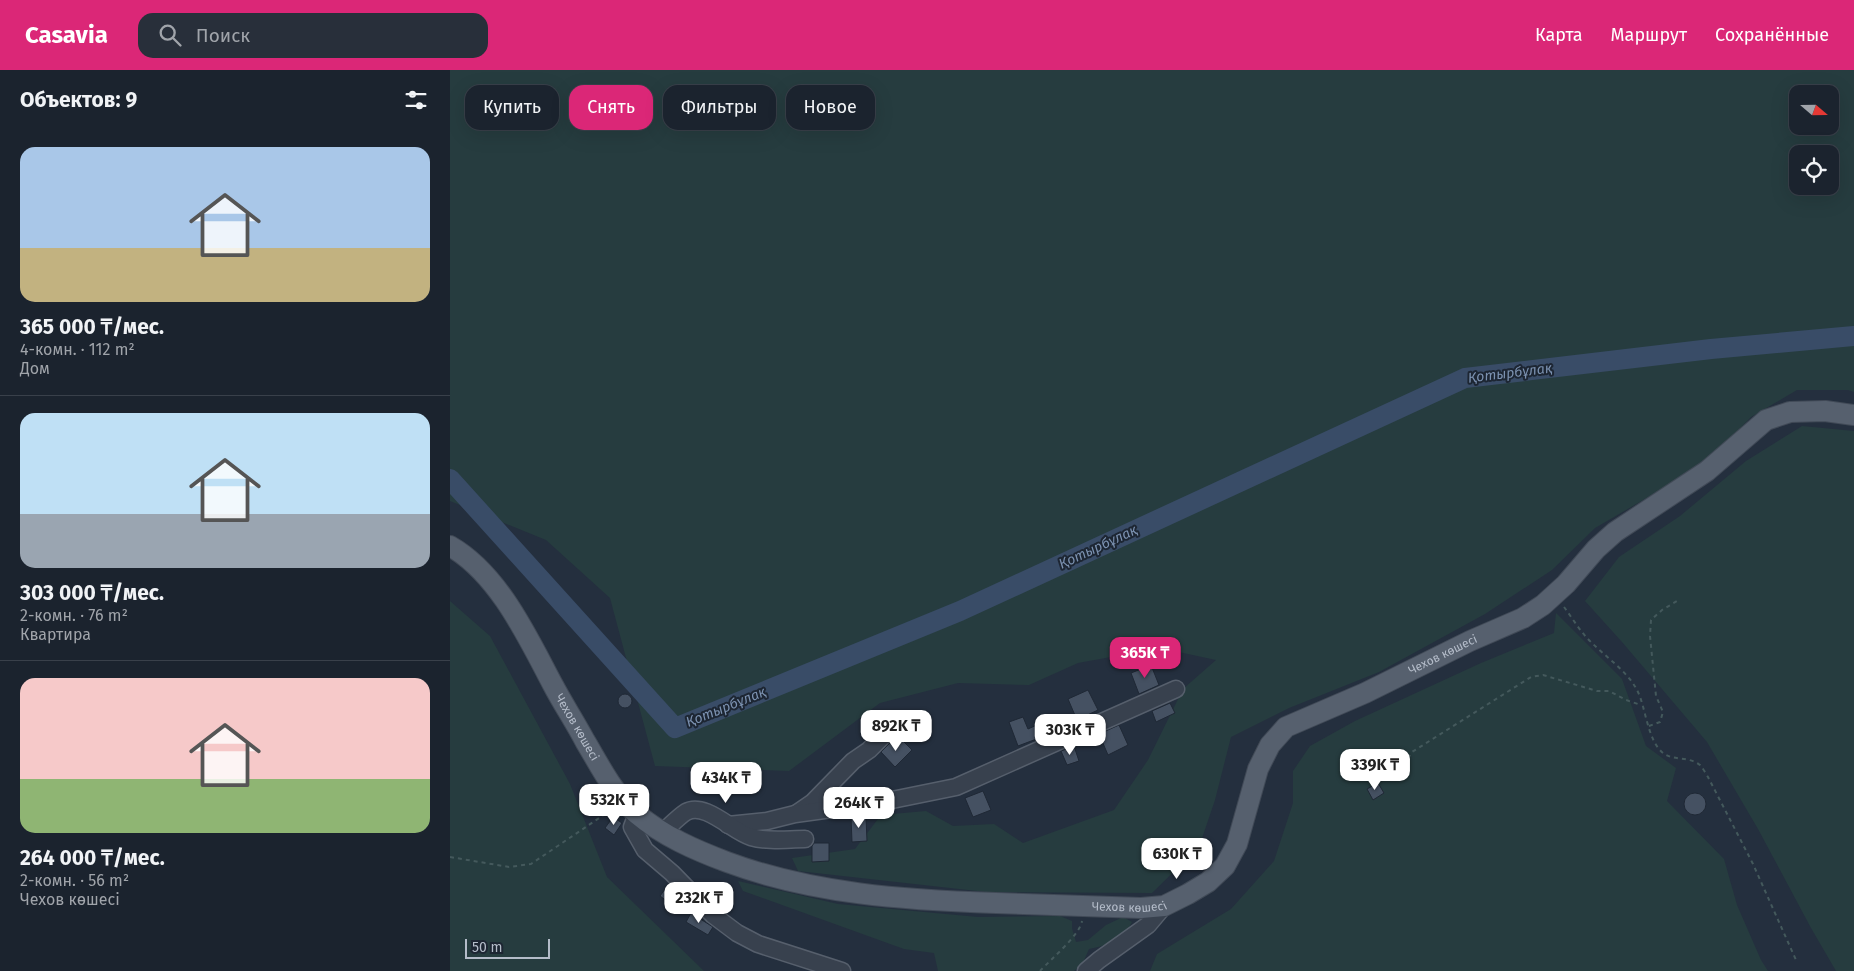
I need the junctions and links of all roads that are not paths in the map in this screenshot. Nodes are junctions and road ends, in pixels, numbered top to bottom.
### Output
1 (1854, 414) edge
2 (450, 546) edge
3 (1176, 689) dead end
4 (894, 730) dead end
5 (630, 808) junction
6 (795, 814) junction
7 (728, 825) junction
8 (663, 832) junction
9 (805, 839) dead end
10 (1164, 906) junction
11 (842, 971) edge
12 (1086, 971) edge

1 - 10 main road, Чехов көшесі
2 - 5 main road, Чехов көшесі
3 - 6 street
4 - 6 street
5 - 8 main road, Чехов көшесі
5 - 11 street
6 - 7 street
7 - 8 street
7 - 9 street
8 - 10 main road, Чехов көшесі
10 - 12 street

